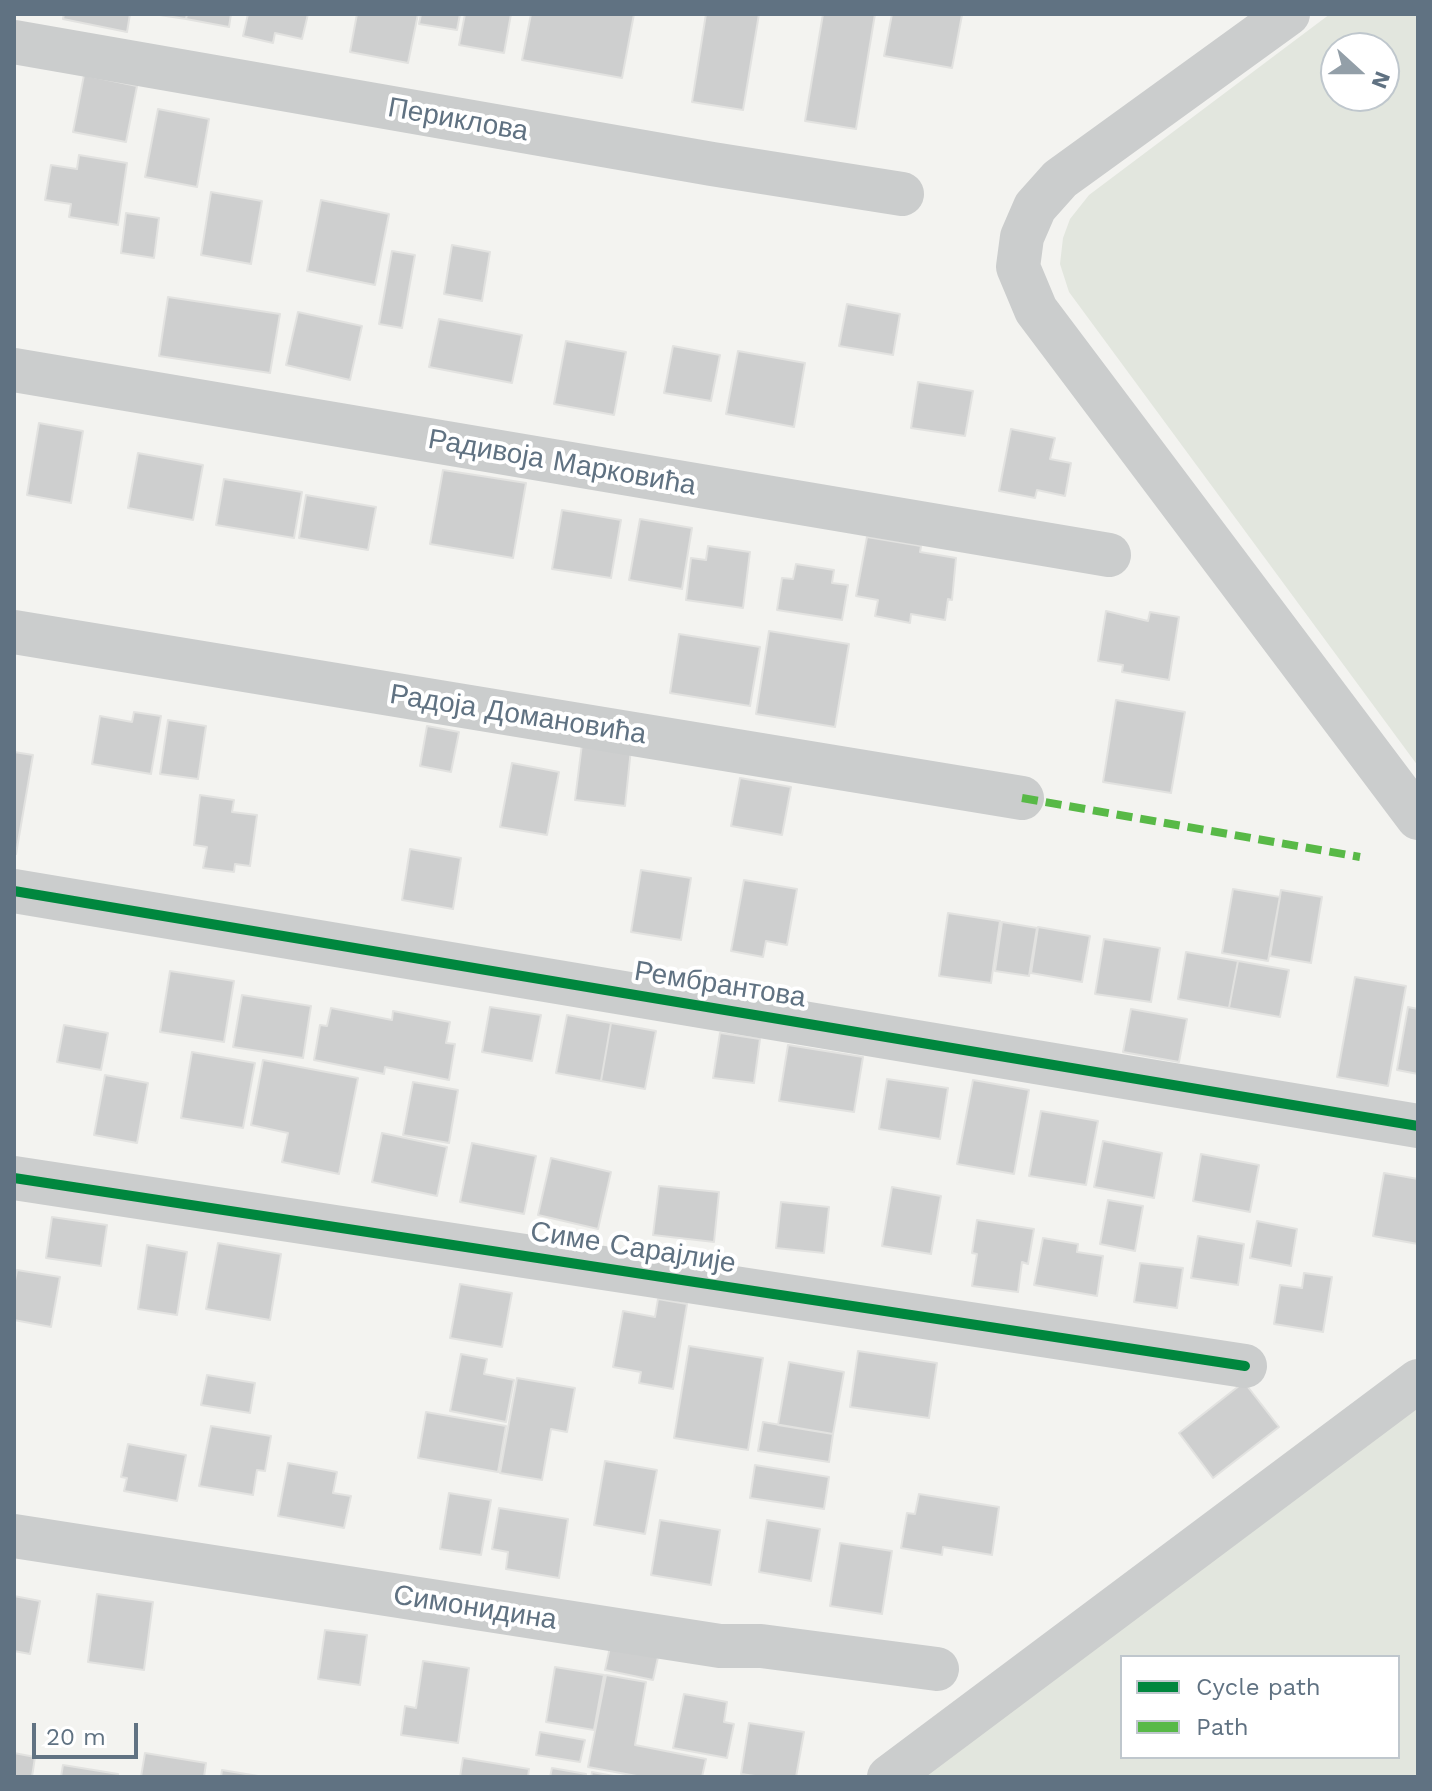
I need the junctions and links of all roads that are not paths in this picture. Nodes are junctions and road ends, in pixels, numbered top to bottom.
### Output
1 (1288, 14) edge
2 (14, 42) edge
3 (902, 194) dead end
4 (14, 370) edge
5 (1109, 555) dead end
6 (14, 632) edge
7 (1022, 798) dead end
8 (1418, 818) edge
9 (14, 891) edge
10 (1418, 1126) edge
11 (14, 1178) edge
12 (1245, 1366) dead end
13 (1418, 1381) edge
14 (14, 1536) edge
15 (937, 1669) dead end
16 (889, 1777) edge

1 - 8 street
2 - 3 street, Периклова
4 - 5 street, Радивоја Марковића
6 - 7 street, Радоја Домановића
9 - 10 street, Рембрантова
11 - 12 street, Симе Сарајлије
13 - 16 street
14 - 15 street, Симонидина

